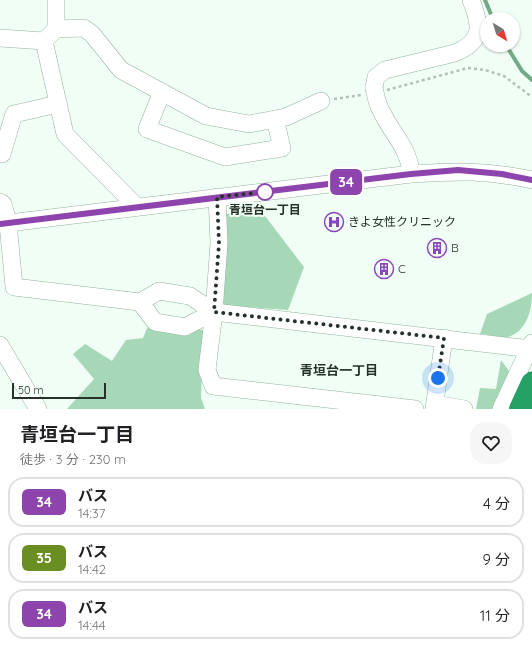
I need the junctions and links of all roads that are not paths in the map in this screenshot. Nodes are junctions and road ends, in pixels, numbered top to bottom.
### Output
1 (56, 0) edge
2 (471, 0) edge
3 (56, 29) junction
4 (0, 38) edge
5 (44, 41) junction
6 (162, 92) junction
7 (321, 101) road end
8 (58, 104) junction
9 (275, 119) junction
10 (2, 154) dead end
11 (411, 174) junction
12 (532, 180) edge
13 (217, 197) junction
14 (0, 202) edge
15 (137, 207) junction
16 (4, 224) edge
17 (140, 302) junction
18 (214, 312) junction
19 (444, 338) junction
20 (0, 345) edge
21 (531, 347) edge
22 (532, 383) edge
23 (357, 406) edge
24 (434, 407) edge
25 (38, 409) edge
26 (415, 409) edge
27 (464, 409) edge
28 (501, 409) edge
29 (520, 409) edge

1 - 3 street
2 - 11 street
3 - 5 street
3 - 6 street
4 - 5 street
5 - 8 street
6 - 9 street
6 - 9 street
7 - 9 street
8 - 10 street
8 - 15 street
11 - 12 street
11 - 13 street
13 - 15 street
13 - 18 street
14 - 16 street
15 - 16 street
16 - 17 street
17 - 18 street
17 - 18 street
18 - 19 street
18 - 23 street
19 - 21 street
19 - 24 street
20 - 25 street
21 - 28 street
22 - 29 highway
23 - 26 street
24 - 27 street

